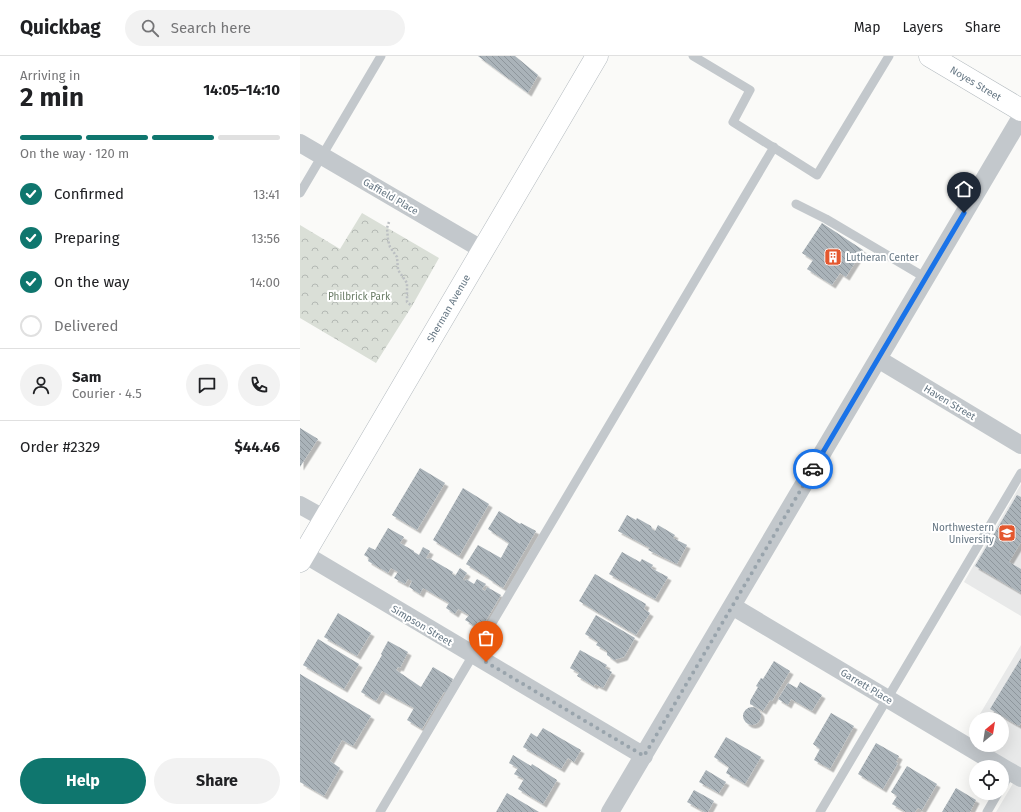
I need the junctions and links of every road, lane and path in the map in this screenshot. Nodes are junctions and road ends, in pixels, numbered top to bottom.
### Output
1 (381, 56) edge
2 (598, 56) edge
3 (693, 56) edge
4 (889, 56) edge
5 (930, 56) edge
6 (1021, 110) edge
7 (1021, 117) edge
8 (300, 143) edge
9 (774, 147) junction
10 (322, 156) junction
11 (300, 193) edge
12 (796, 204) dead end
13 (390, 222) dead end
14 (483, 250) junction
15 (926, 278) junction
16 (412, 306) dead end
17 (878, 359) junction
18 (1021, 445) edge
19 (1021, 473) edge
20 (300, 505) edge
21 (324, 519) junction
22 (302, 558) edge
23 (732, 606) junction
24 (473, 655) junction
25 (887, 699) junction
26 (644, 756) junction
27 (985, 760) edge
28 (994, 800) edge
29 (380, 812) edge
30 (610, 812) edge
31 (820, 812) edge
32 (987, 812) edge

1 - 10 lane
2 - 14 street, Sherman Avenue
3 - 9 lane
4 - 9 lane
5 - 6 street, Noyes Street
7 - 15 street
8 - 10 street, Gaffield Place
9 - 24 lane
10 - 11 lane
10 - 14 street, Gaffield Place
12 - 15 lane
13 - 16 path
14 - 21 street, Sherman Avenue
15 - 17 street
17 - 18 street, Haven Street
17 - 23 street
19 - 25 lane
20 - 21 street
21 - 22 street, Sherman Avenue
22 - 24 street, Simpson Street
23 - 25 street, Garrett Place
23 - 26 street
24 - 26 street, Simpson Street
24 - 29 lane
25 - 27 street, Garrett Place
25 - 31 lane
26 - 30 street
28 - 32 lane

